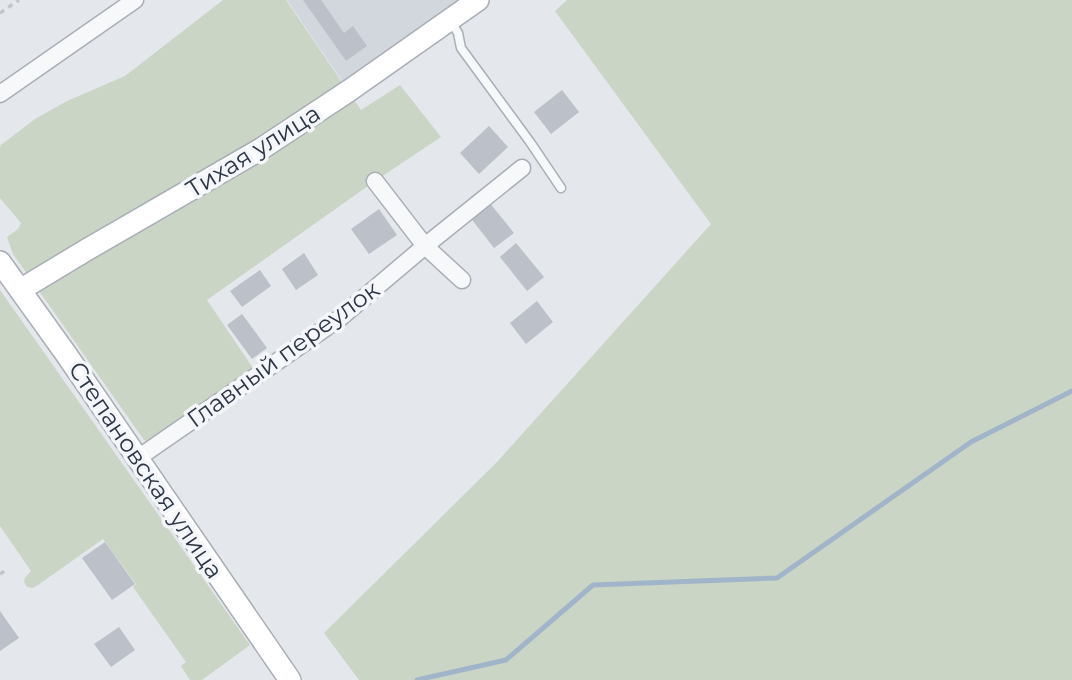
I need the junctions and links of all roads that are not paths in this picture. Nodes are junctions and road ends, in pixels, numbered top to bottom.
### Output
1 (135, 0) edge
2 (478, 0) edge
3 (450, 20) junction
4 (0, 94) edge
5 (523, 168) dead end
6 (375, 181) dead end
7 (561, 188) dead end
8 (425, 246) junction
9 (0, 261) edge
10 (462, 280) dead end
11 (20, 290) junction
12 (138, 458) junction
13 (290, 680) edge

1 - 4 street
2 - 3 street, Тихая улица
3 - 7 lane
3 - 11 street, Тихая улица
5 - 8 street, Главный переулок
6 - 8 street
8 - 10 street
8 - 12 street, Главный переулок
9 - 11 street, Степановская улица
11 - 12 street, Степановская улица
12 - 13 street, Степановская улица

